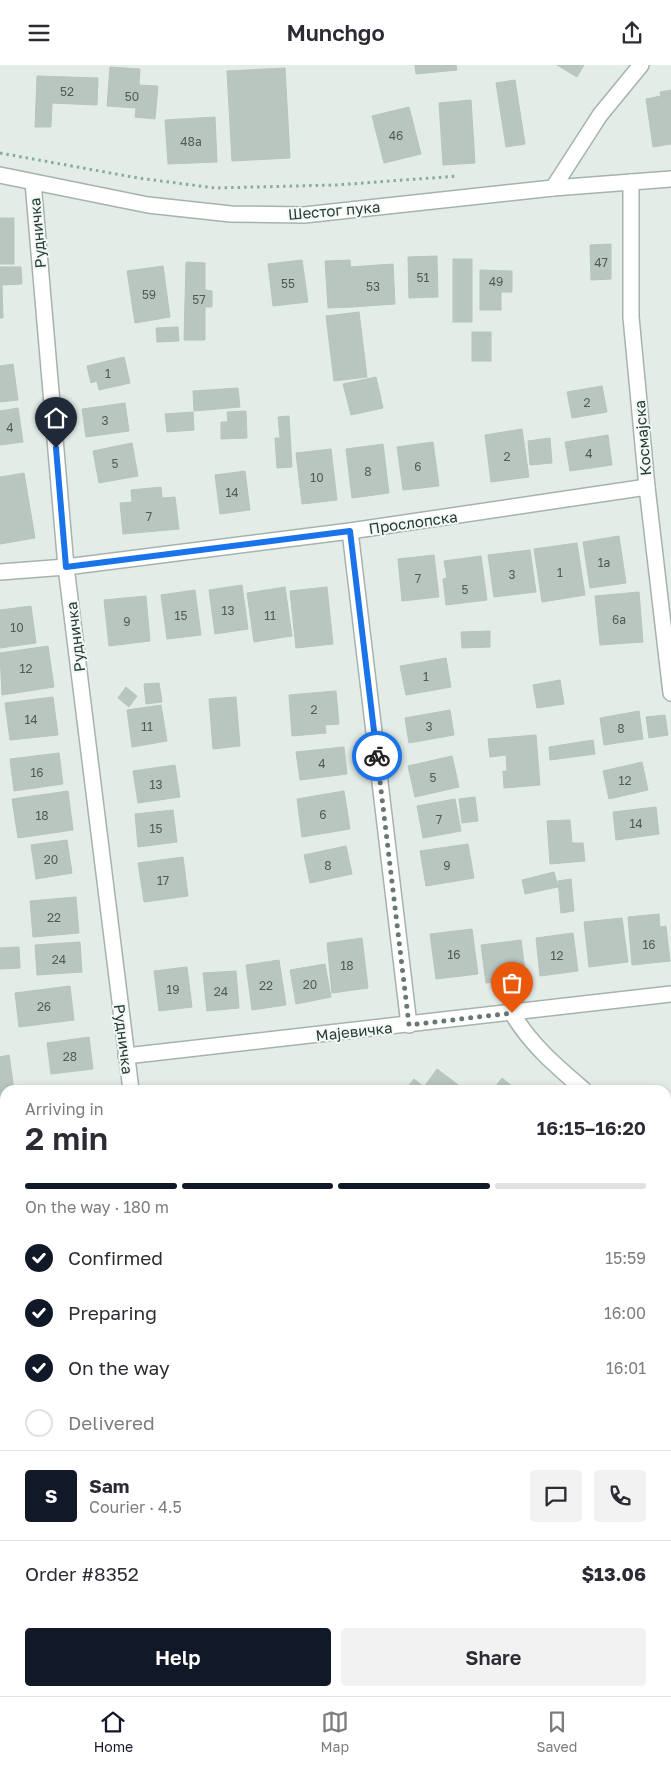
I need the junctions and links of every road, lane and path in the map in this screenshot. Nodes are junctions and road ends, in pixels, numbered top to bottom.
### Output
1 (641, 65) edge
2 (0, 153) edge
3 (0, 175) edge
4 (465, 176) dead end
5 (671, 179) edge
6 (33, 181) junction
7 (631, 182) junction
8 (553, 187) junction
9 (647, 487) junction
10 (350, 531) junction
11 (66, 567) junction
12 (0, 572) edge
13 (671, 693) edge
14 (671, 995) edge
15 (512, 1013) junction
16 (409, 1025) junction
17 (126, 1056) junction
18 (130, 1085) edge
19 (578, 1085) edge

1 - 8 street
2 - 4 path
3 - 6 street, Шестог пука
5 - 7 street, Шестог пука
6 - 8 street, Шестог пука
6 - 11 street, Рудничка
7 - 8 street, Шестог пука
7 - 9 street, Космајска
9 - 10 street, Прослопска
9 - 13 street, Космајска
10 - 11 street, Прослопска
10 - 16 street
11 - 12 street, Прослопска
11 - 17 street, Рудничка
14 - 15 street, Мајевичка
15 - 16 street, Мајевичка
15 - 19 street
16 - 17 street, Мајевичка
17 - 18 street, Рудничка

